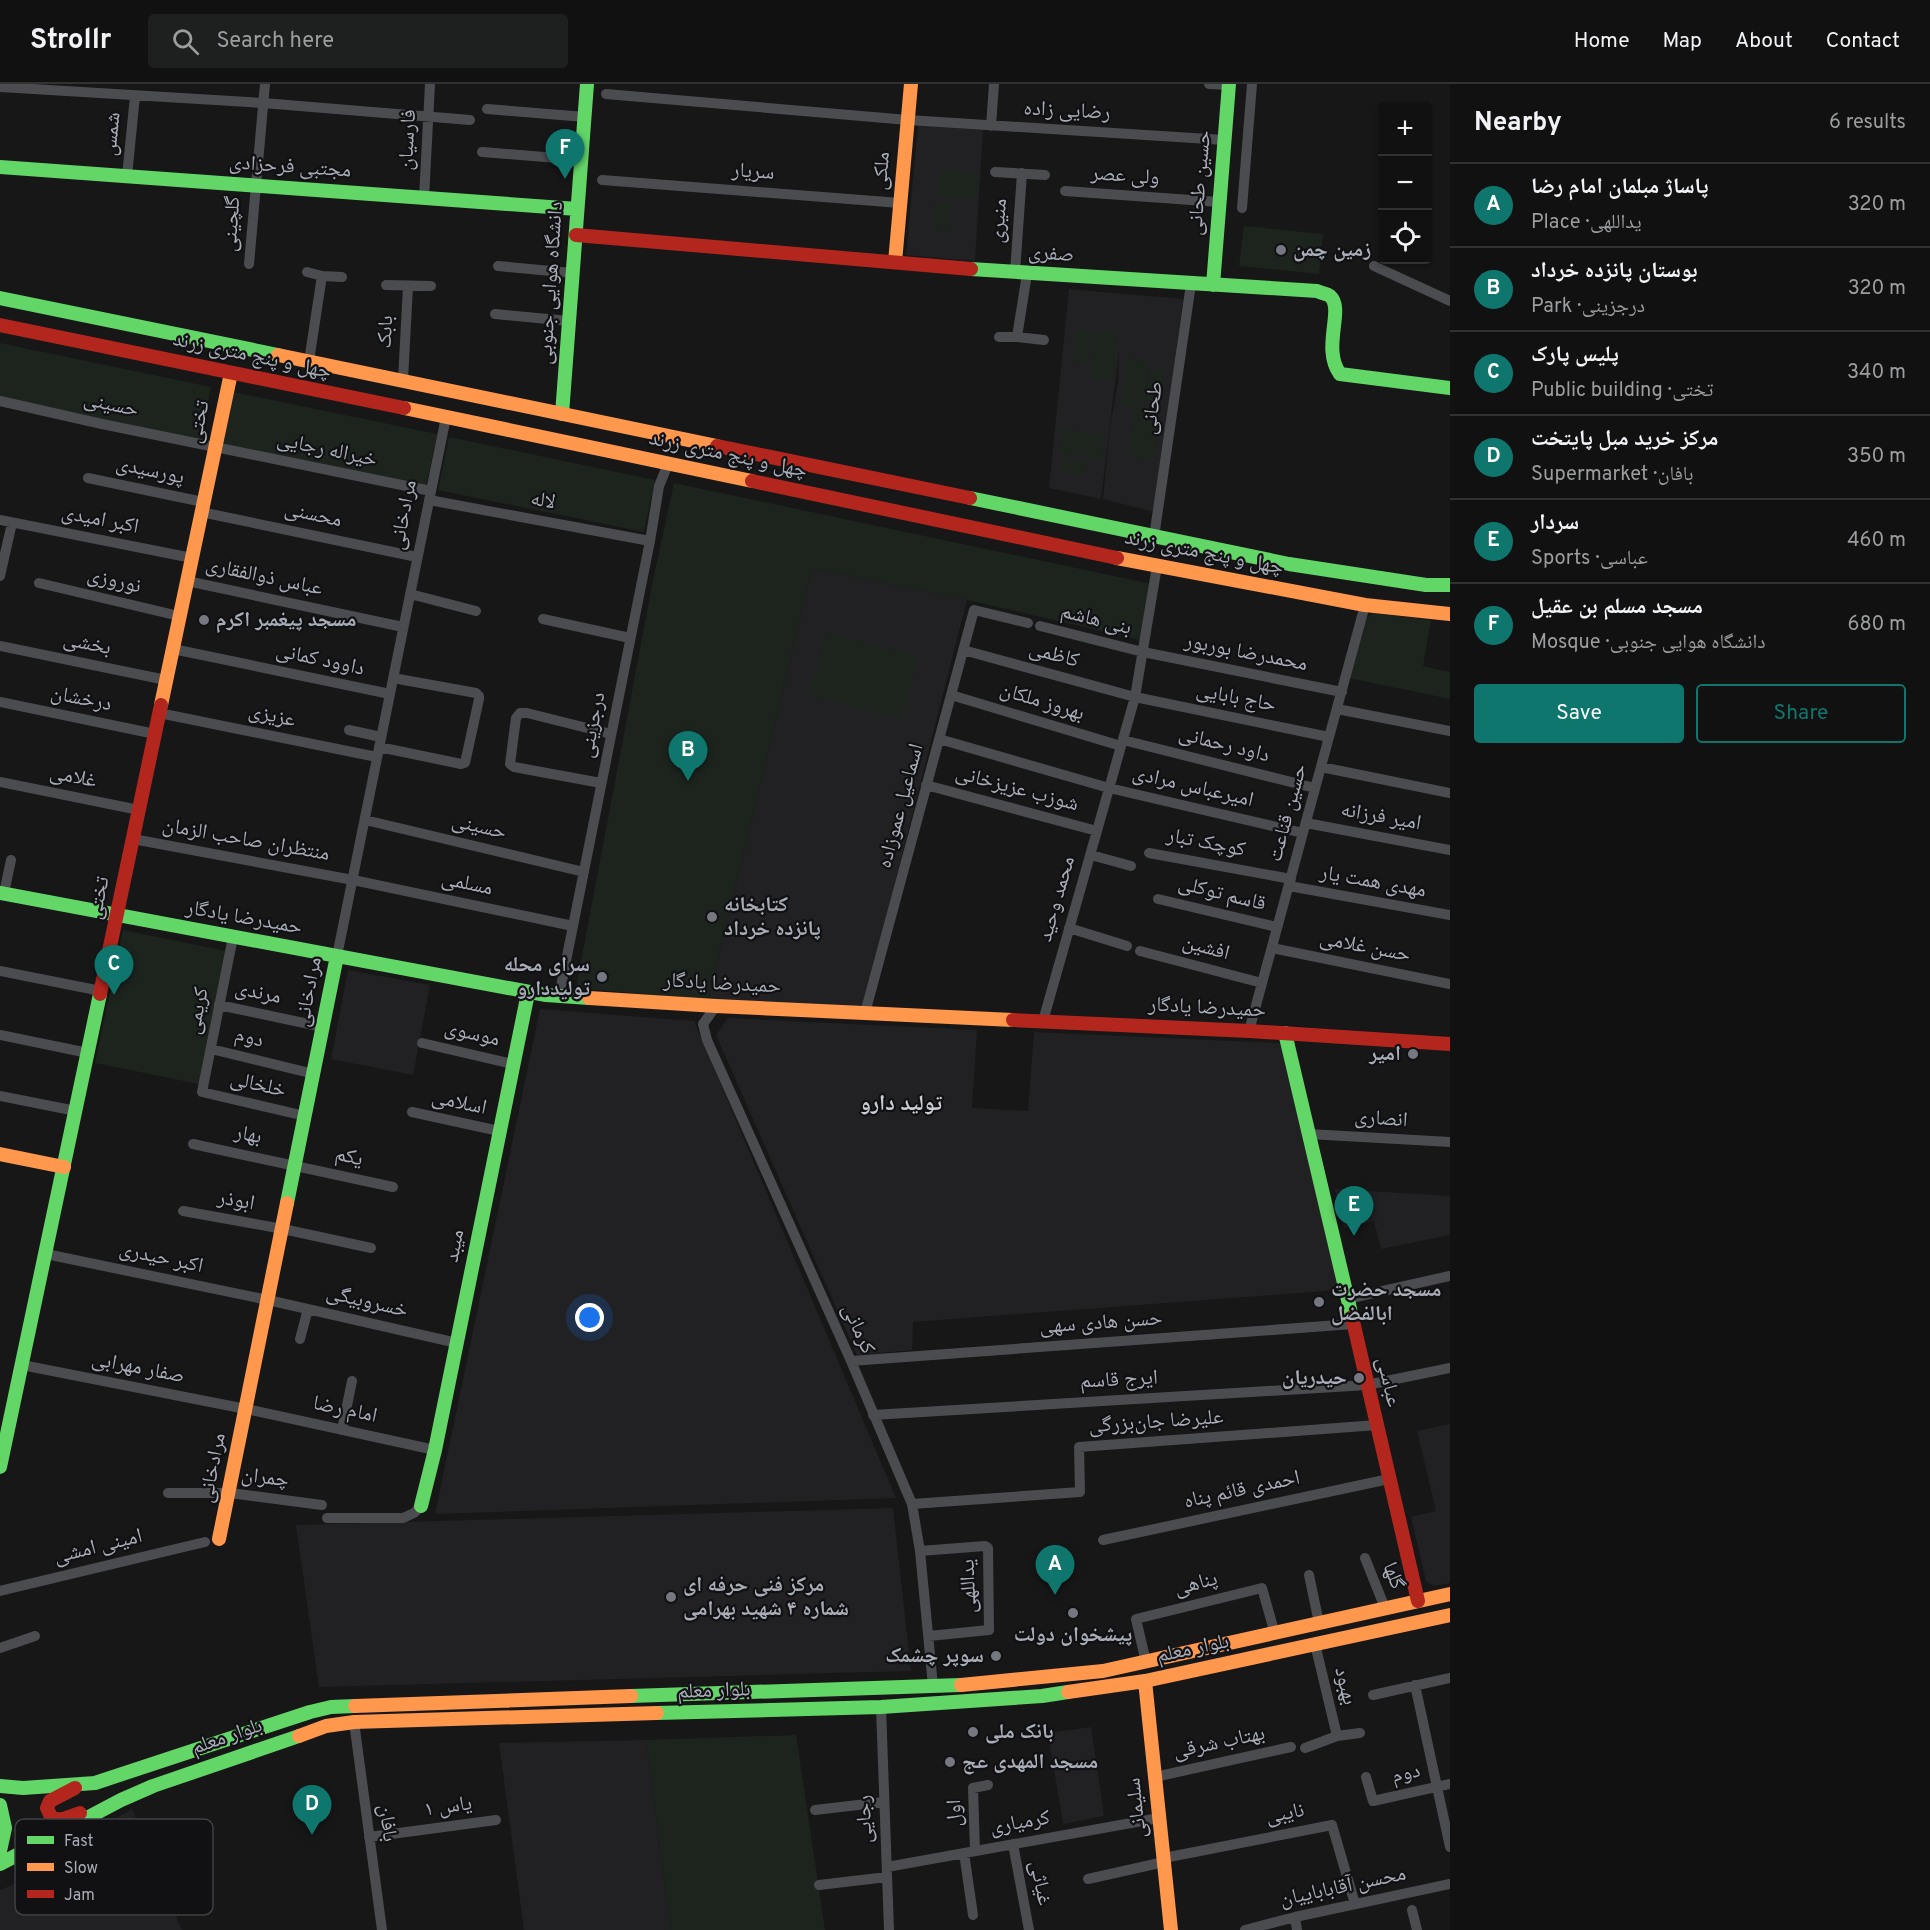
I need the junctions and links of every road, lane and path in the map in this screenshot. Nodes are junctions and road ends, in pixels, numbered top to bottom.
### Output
1 (265, 84) edge
2 (430, 84) edge
3 (587, 84) edge
4 (911, 84) edge
5 (994, 84) edge
6 (1209, 84) edge
7 (1252, 84) edge
8 (1229, 85) edge
9 (0, 87) edge
10 (606, 94) dead end
11 (135, 96) junction
12 (263, 103) junction
13 (487, 109) dead end
14 (428, 117) junction
15 (585, 117) junction
16 (470, 120) dead end
17 (908, 120) junction
18 (991, 126) junction
19 (1224, 140) junction
20 (482, 152) dead end
21 (581, 160) junction
22 (0, 167) edge
23 (995, 172) dead end
24 (1022, 173) junction
25 (127, 176) junction
26 (1045, 176) dead end
27 (602, 180) dead end
28 (254, 186) junction
29 (1065, 191) dead end
30 (424, 198) junction
31 (1219, 202) junction
32 (900, 204) junction
33 (1242, 208) dead end
34 (578, 209) junction
35 (576, 235) junction
36 (895, 262) junction
37 (249, 264) dead end
38 (498, 266) dead end
39 (1374, 266) dead end
40 (307, 272) dead end
41 (573, 273) junction
42 (1021, 273) junction
43 (322, 276) junction
44 (342, 277) dead end
45 (1191, 284) junction
46 (386, 285) dead end
47 (1213, 285) junction
48 (408, 286) junction
49 (431, 286) dead end
50 (0, 298) edge
51 (1450, 301) edge
52 (495, 314) dead end
53 (569, 321) junction
54 (0, 325) edge
55 (999, 337) dead end
56 (1017, 337) junction
57 (1044, 340) dead end
58 (309, 361) junction
59 (231, 373) junction
60 (403, 380) junction
61 (1450, 388) edge
62 (491, 398) junction
63 (0, 401) edge
64 (562, 414) junction
65 (446, 417) junction
66 (486, 425) junction
67 (651, 432) junction
68 (560, 440) junction
69 (215, 446) junction
70 (637, 457) junction
71 (668, 464) junction
72 (88, 478) dead end
73 (430, 495) junction
74 (202, 507) junction
75 (0, 520) edge
76 (12, 523) junction
77 (1154, 537) junction
78 (650, 540) junction
79 (417, 557) junction
80 (192, 558) junction
81 (1157, 566) junction
82 (0, 576) edge
83 (187, 581) junction
84 (39, 583) dead end
85 (1450, 585) edge
86 (410, 594) junction
87 (1365, 605) junction
88 (476, 610) dead end
89 (974, 610) joint
90 (1450, 614) edge
91 (180, 616) junction
92 (543, 619) dead end
93 (1029, 623) dead end
94 (1040, 626) dead end
95 (404, 627) junction
96 (630, 638) junction
97 (0, 646) edge
98 (173, 649) junction
99 (963, 650) junction
100 (1143, 652) junction
101 (393, 678) junction
102 (166, 680) junction
103 (1342, 692) junction
104 (390, 694) junction
105 (951, 695) junction
106 (1136, 697) junction
107 (0, 702) edge
108 (1337, 709) junction
109 (159, 713) junction
110 (349, 730) dead end
111 (1450, 731) edge
112 (155, 734) junction
113 (611, 734) junction
114 (1329, 736) junction
115 (939, 739) junction
116 (1122, 743) junction
117 (379, 747) junction
118 (1321, 767) junction
119 (0, 782) edge
120 (601, 783) junction
121 (926, 785) junction
122 (1109, 788) junction
123 (1315, 788) junction
124 (1450, 793) edge
125 (139, 810) junction
126 (365, 820) junction
127 (1304, 828) junction
128 (1097, 831) junction
129 (133, 839) junction
130 (1450, 850) edge
131 (1149, 853) dead end
132 (1090, 855) junction
133 (11, 860) dead end
134 (1131, 866) dead end
135 (584, 872) junction
136 (352, 880) junction
137 (1290, 883) junction
138 (2, 893) edge
139 (1158, 899) dead end
140 (1450, 915) edge
141 (116, 916) junction
142 (573, 926) junction
143 (1277, 927) junction
144 (1070, 928) junction
145 (232, 937) junction
146 (1127, 946) dead end
147 (1272, 948) junction
148 (1140, 951) dead end
149 (337, 956) junction
150 (0, 971) edge
151 (1262, 983) junction
152 (1450, 984) edge
153 (101, 991) junction
154 (528, 993) junction
155 (559, 996) junction
156 (219, 1005) junction
157 (716, 1006) junction
158 (865, 1012) junction
159 (1043, 1021) junction
160 (323, 1027) junction
161 (1249, 1031) junction
162 (1285, 1033) junction
163 (0, 1035) edge
164 (422, 1043) dead end
165 (1450, 1044) edge
166 (211, 1049) junction
167 (88, 1053) junction
168 (513, 1064) junction
169 (314, 1074) junction
170 (202, 1092) joint
171 (0, 1096) edge
172 (76, 1112) junction
173 (412, 1112) dead end
174 (305, 1116) junction
175 (499, 1131) junction
176 (1309, 1134) junction
177 (1450, 1142) edge
178 (193, 1144) dead end
179 (0, 1154) edge
180 (296, 1165) junction
181 (64, 1167) junction
182 (393, 1187) dead end
183 (183, 1211) dead end
184 (283, 1229) junction
185 (370, 1248) dead end
186 (46, 1254) junction
187 (1450, 1276) edge
188 (1347, 1299) junction
189 (268, 1300) junction
190 (308, 1309) junction
191 (1353, 1324) junction
192 (300, 1339) dead end
193 (457, 1343) junction
194 (851, 1360) junction
195 (22, 1365) junction
196 (1450, 1368) edge
197 (352, 1381) dead end
198 (1367, 1385) junction
199 (246, 1409) junction
200 (873, 1415) junction
201 (1377, 1425) junction
202 (342, 1430) junction
203 (435, 1450) junction
204 (0, 1467) edge
205 (1389, 1479) junction
206 (168, 1493) dead end
207 (230, 1493) junction
208 (912, 1504) junction
209 (322, 1505) dead end
210 (421, 1506) joint
211 (327, 1518) dead end
212 (212, 1540) joint
213 (1103, 1540) dead end
214 (920, 1551) junction
215 (1365, 1558) dead end
216 (1309, 1575) dead end
217 (0, 1591) edge
218 (1450, 1594) edge
219 (1418, 1601) junction
220 (1385, 1608) junction
221 (1450, 1615) edge
222 (1319, 1623) junction
223 (1275, 1634) junction
224 (36, 1636) dead end
225 (929, 1636) junction
226 (1315, 1644) junction
227 (0, 1648) edge
228 (1146, 1662) junction
229 (1450, 1677) edge
230 (1145, 1681) junction
231 (1415, 1685) junction
232 (933, 1686) junction
233 (1373, 1695) dead end
234 (880, 1707) junction
235 (354, 1722) junction
236 (1360, 1733) dead end
237 (1337, 1736) junction
238 (1291, 1748) dead end
239 (1305, 1748) dead end
240 (1155, 1777) junction
241 (1366, 1777) dead end
242 (1450, 1784) edge
243 (988, 1785) dead end
244 (0, 1786) edge
245 (78, 1786) junction
246 (1437, 1787) junction
247 (121, 1800) junction
248 (884, 1802) junction
249 (0, 1805) edge
250 (815, 1810) dead end
251 (1159, 1818) junction
252 (57, 1819) edge
253 (63, 1819) edge
254 (85, 1819) edge
255 (496, 1820) dead end
256 (369, 1837) junction
257 (1013, 1844) junction
258 (1450, 1847) edge
259 (0, 1851) edge
260 (975, 1851) junction
261 (964, 1853) junction
262 (15, 1856) edge
263 (1164, 1860) junction
264 (0, 1864) edge
265 (887, 1872) junction
266 (1088, 1879) dead end
267 (1450, 1884) edge
268 (819, 1885) dead end
269 (1355, 1904) junction
270 (1412, 1910) dead end
271 (973, 1915) dead end
272 (1295, 1917) junction
273 (382, 1930) edge
274 (889, 1930) edge
275 (1029, 1930) edge
276 (1171, 1930) edge
277 (1245, 1930) edge
278 (1297, 1930) edge
279 (1417, 1930) edge

1 - 12 street, گلچینی
2 - 14 street, فارسیان
3 - 15 main road, دانشگاه هوایی جنوبی
4 - 17 main road, ملکی
5 - 18 street
6 - 8 street
7 - 33 street
8 - 19 main road, حسین طحانی
9 - 11 street
10 - 17 street, رضایی زاده
11 - 12 street
11 - 25 street, شمس
12 - 14 street
12 - 28 street, گلچینی
13 - 15 street
14 - 16 street
14 - 30 street, فارسیان
15 - 21 main road, دانشگاه هوایی جنوبی
17 - 18 street, رضایی زاده
17 - 32 main road, ملکی
18 - 19 street, رضایی زاده
19 - 31 main road, حسین طحانی
20 - 21 street
21 - 34 main road, دانشگاه هوایی جنوبی
22 - 25 main road, مجتبی فرحزادی
23 - 24 street, منیری
24 - 26 street, منیری
24 - 42 street, منیری
25 - 28 main road, مجتبی فرحزادی
27 - 32 street, سریار
28 - 30 main road, مجتبی فرحزادی
28 - 37 street, گلچینی
29 - 31 street, ولی عصر
30 - 34 main road, مجتبی فرحزادی
31 - 47 main road, حسین طحانی
32 - 36 main road, ملکی
34 - 35 main road, دانشگاه هوایی جنوبی
35 - 36 main road, صفری
35 - 41 main road, دانشگاه هوایی جنوبی
36 - 42 main road, صفری
38 - 41 street
39 - 51 street
40 - 43 street
41 - 53 main road, دانشگاه هوایی جنوبی
42 - 45 main road, صفری
42 - 56 street, منیری
43 - 44 street
43 - 58 street
45 - 47 main road, صفری
45 - 77 street, طحانی
46 - 48 street
47 - 61 main road, صفری
48 - 49 street
48 - 60 street, بابک
50 - 58 main road, چهل و پنج متری زرند
52 - 53 street
53 - 64 main road, دانشگاه هوایی جنوبی
54 - 59 main road, چهل و پنج متری زرند
55 - 56 street
56 - 57 street
58 - 60 main road, چهل و پنج متری زرند
59 - 65 main road, چهل و پنج متری زرند
59 - 69 main road, تختی
60 - 62 main road, چهل و پنج متری زرند
62 - 64 main road, چهل و پنج متری زرند
62 - 66 main road
63 - 69 street, حسینی
64 - 67 main road, چهل و پنج متری زرند
64 - 68 main road, دانشگاه هوایی جنوبی
65 - 66 main road, چهل و پنج متری زرند
65 - 73 street, مرادخانی
66 - 68 main road, چهل و پنج متری زرند
67 - 70 main road
67 - 77 main road, چهل و پنج متری زرند
68 - 70 main road, چهل و پنج متری زرند
69 - 73 street, خیراله رجایی
69 - 74 main road, تختی
70 - 71 main road, چهل و پنج متری زرند
71 - 78 street, درجزینی
71 - 81 main road, چهل و پنج متری زرند
72 - 74 street, پورسیدی
73 - 78 street, لاله
73 - 79 street, مرادخانی
74 - 79 street, محسنی
74 - 80 main road, تختی
75 - 76 street, اکبر امیدی
76 - 80 street, اکبر امیدی
76 - 82 street
77 - 85 main road, چهل و پنج متری زرند
78 - 96 street, درجزینی
79 - 86 street, مرادخانی
80 - 83 main road, تختی
81 - 87 main road, چهل و پنج متری زرند
81 - 100 street, محمد وحید
83 - 91 main road, تختی
83 - 95 street, عباس ذوالفقاری
84 - 91 street, نوروزی
86 - 88 street
86 - 95 street, مرادخانی
87 - 90 main road, چهل و پنج متری زرند
87 - 103 street, حسین قناعت
89 - 93 street, بنی هاشم
89 - 99 street, اسماعیل عموزاده
91 - 98 main road, تختی
92 - 96 street
94 - 100 street, بنی هاشم
95 - 101 street, مرادخانی
96 - 113 street, درجزینی
97 - 102 street, بخشی
98 - 102 main road, تختی
98 - 104 street, داوود کمانی
99 - 105 street, اسماعیل عموزاده
99 - 106 street, کاظمی
100 - 103 street, محمدرضا بوربور
100 - 106 street, محمد وحید
101 - 104 street, مرادخانی
101 - 117 street
102 - 109 main road, تختی
103 - 108 street, حسین قناعت
104 - 117 street, مرادخانی
105 - 115 street, اسماعیل عموزاده
105 - 116 street, بهروز ملکان
106 - 114 street, حاج بابایی
106 - 116 street, محمد وحید
107 - 112 street, درخشان
108 - 111 street
108 - 114 street, حسین قناعت
109 - 112 main road, تختی
109 - 117 street, عزیزی
110 - 117 street
112 - 125 main road, تختی
113 - 120 street, درجزینی
113 - 120 street
114 - 118 street, حسین قناعت
115 - 121 street, اسماعیل عموزاده
115 - 122 street
116 - 122 street, محمد وحید
116 - 123 street, داود رحمانی
117 - 126 street, مرادخانی
118 - 123 street, حسین قناعت
118 - 124 street
119 - 125 street, غلامی
120 - 135 street, درجزینی
121 - 128 street, شوزب عزیزخانی
121 - 158 street, اسماعیل عموزاده
122 - 127 street, امیرعباس مرادی
122 - 128 street, محمد وحید
123 - 127 street, حسین قناعت
125 - 129 main road, تختی
126 - 135 street, حسینی
126 - 136 street, مرادخانی
127 - 130 street, امیر فرزانه
127 - 137 street, حسین قناعت
128 - 132 street, محمد وحید
129 - 136 street, منتظران صاحب الزمان
129 - 141 main road, تختی
131 - 137 street, کوچک تبار
132 - 134 street
132 - 144 street, محمد وحید
133 - 138 street
135 - 142 street, درجزینی
136 - 142 street, مسلمی
136 - 149 street, مرادخانی
137 - 140 street, مهدی همت یار
137 - 143 street, حسین قناعت
138 - 141 main road, حمیدرضا یادگار
139 - 143 street, قاسم توکلی
141 - 145 main road, حمیدرضا یادگار
141 - 153 main road, تختی
142 - 155 street, درجزینی
143 - 147 street, حسین قناعت
144 - 146 street
144 - 159 street, محمد وحید
145 - 149 main road, حمیدرضا یادگار
145 - 156 street, کریمی
147 - 151 street, حسین قناعت
147 - 152 street, حسن غلامی
148 - 151 street, افشین
149 - 154 main road, حمیدرضا یادگار
149 - 160 main road, مرادخانی
150 - 153 street
151 - 161 street, حسین قناعت
153 - 167 main road, تختی
154 - 155 main road, حمیدرضا یادگار
154 - 168 main road, میبد
155 - 157 main road, حمیدرضا یادگار
156 - 160 street, مرندی
156 - 166 street, کریمی
157 - 158 main road, حمیدرضا یادگار
157 - 194 street, کرمانی
158 - 159 main road, حمیدرضا یادگار
159 - 161 main road, حمیدرضا یادگار
160 - 169 main road, مرادخانی
161 - 162 main road, حمیدرضا یادگار
162 - 165 main road, حمیدرضا یادگار
162 - 176 main road, عباسی
163 - 167 street
164 - 168 street, موسوی
166 - 169 street, دوم
166 - 170 street, کریمی
167 - 172 main road, تختی
168 - 175 main road, میبد
169 - 174 main road, مرادخانی
170 - 174 street, خلخالی
171 - 172 street
172 - 181 main road, تختی
173 - 175 street, اسلامی
174 - 180 main road, مرادخانی
175 - 193 main road, میبد
176 - 177 street, انصاری
176 - 188 main road, عباسی
178 - 180 street, بهار
179 - 181 main road
180 - 182 street, یکم
180 - 184 main road, مرادخانی
181 - 186 main road, تختی
183 - 184 street, ابوذر
184 - 185 street, ابوذر
184 - 189 main road, مرادخانی
186 - 189 street, اکبر حیدری
186 - 195 main road, تختی
187 - 188 street
188 - 191 main road, عباسی
189 - 190 street, خسروبیگی
189 - 199 main road, مرادخانی
190 - 192 street
190 - 193 street, خسروبیگی
191 - 194 street, حسن هادی سهی
191 - 198 main road, عباسی
193 - 203 main road, میبد
194 - 200 street, کرمانی
195 - 199 street, صفار مهرابی
195 - 204 main road, تختی
196 - 198 street, ایرج قاسم
197 - 202 street
198 - 200 street, ایرج قاسم
198 - 201 main road, عباسی
199 - 202 street, امام رضا
199 - 207 main road, مرادخانی
200 - 208 street, کرمانی
201 - 205 main road, عباسی
201 - 208 street, علیرضا جان‌بزرگی
202 - 203 street, امام رضا
203 - 210 main road, میبد
205 - 213 street, احمدی قائم پناه
205 - 219 main road, عباسی
206 - 207 street, چمران
207 - 209 street, چمران
207 - 212 main road, مرادخانی
208 - 214 street, کرمانی
210 - 211 street
212 - 217 street, امینی امشی
214 - 225 street, کرمانی
214 - 225 street, یداللهی
215 - 220 street, گلها
216 - 222 street
218 - 219 main road, بلوار معلم
219 - 220 main road, بلوار معلم
220 - 222 main road, بلوار معلم
221 - 226 main road, بلوار معلم
222 - 223 main road, بلوار معلم
223 - 228 main road, بلوار معلم
223 - 228 street, پناهی
224 - 227 street
225 - 232 street, کرمانی
226 - 230 main road, بلوار معلم
226 - 237 street, بهبود
228 - 232 main road, بلوار معلم
229 - 231 street
230 - 234 main road, بلوار معلم
230 - 240 main road, سلیمانی
231 - 233 street
231 - 246 street
232 - 245 main road, بلوار معلم
234 - 235 main road, بلوار معلم
234 - 248 street, رجایی
235 - 247 main road, بلوار معلم
235 - 256 street, بافان
236 - 237 street
237 - 239 street
238 - 240 street, بهتاب شرقی
240 - 251 main road, سلیمانی
241 - 246 street, دوم
242 - 246 street
243 - 260 street, اول
244 - 245 main road, بلوار معلم
245 - 252 main road
246 - 258 street
247 - 253 main road
247 - 254 main road, بلوار معلم
248 - 250 street
248 - 265 street, رجایی
249 - 259 main road
251 - 257 street, کرمیاری
251 - 263 main road, سلیمانی
255 - 256 street, یاس ۱
256 - 273 street, بافان
257 - 260 street, کرمیاری
257 - 275 street, غیاثی
260 - 261 street, کرمیاری
261 - 265 street, کرمیاری
261 - 271 street
262 - 264 main road, بلوار معلم
263 - 266 street
263 - 269 street, نایبی
263 - 276 main road, سلیمانی
265 - 268 street, کرمیاری
265 - 274 street, رجایی
267 - 269 street, محسن آقاباباییان
269 - 272 street, محسن آقاباباییان
270 - 279 street
272 - 277 street, محسن آقاباباییان
272 - 278 street

